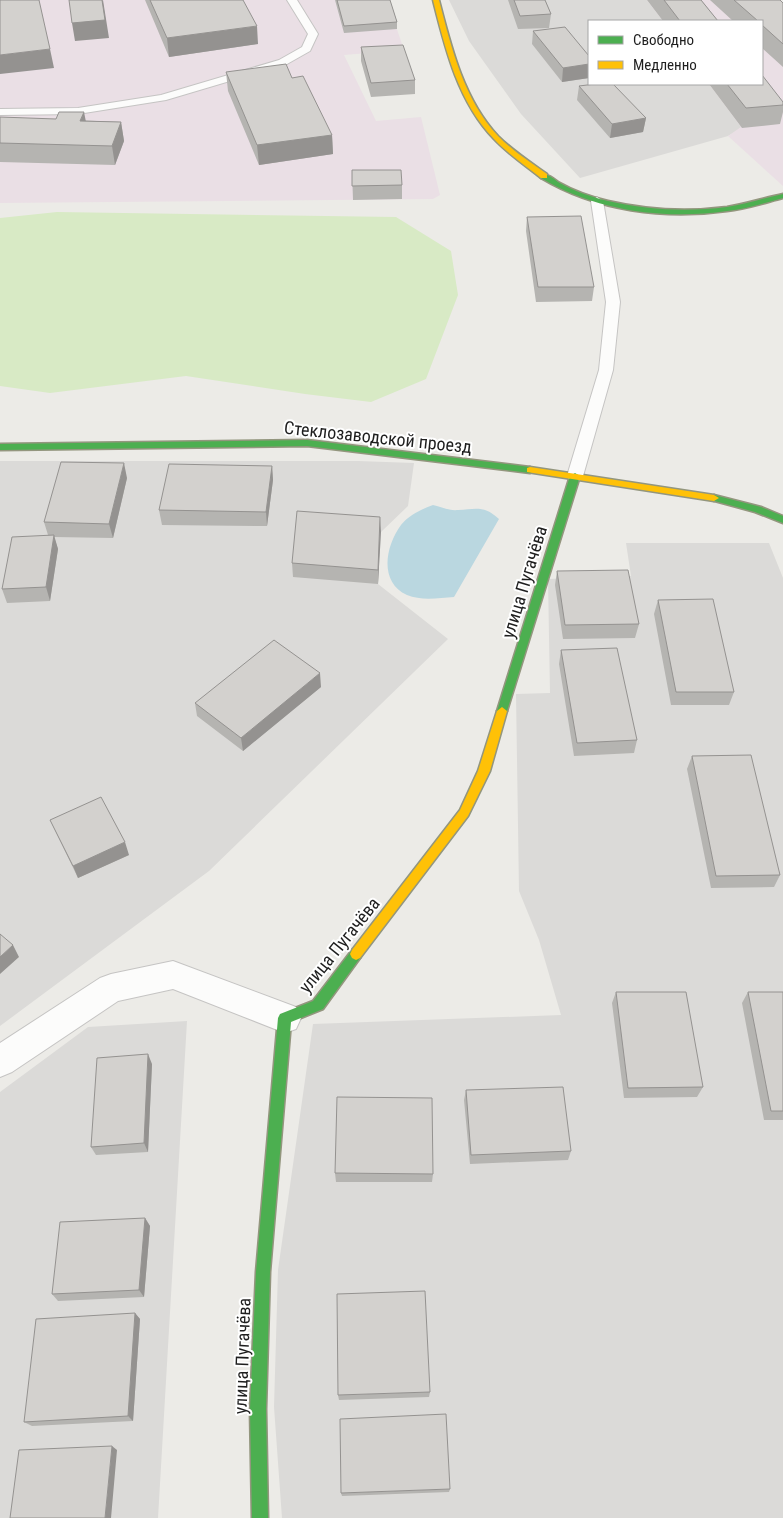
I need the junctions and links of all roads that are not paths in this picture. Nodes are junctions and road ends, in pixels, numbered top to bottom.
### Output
1 (292, 0) edge
2 (436, 0) edge
3 (0, 112) edge
4 (783, 196) edge
5 (597, 200) junction
6 (0, 447) edge
7 (575, 476) junction
8 (783, 520) edge
9 (284, 1018) junction
10 (0, 1061) edge
11 (260, 1518) edge

1 - 3 lane
2 - 5 street
4 - 5 street
5 - 7 lane
6 - 7 street, Стеклозаводской проезд
7 - 8 street, Стеклозаводской проезд
7 - 9 street, улица Пугачёва
9 - 10 street
9 - 11 street, улица Пугачёва

